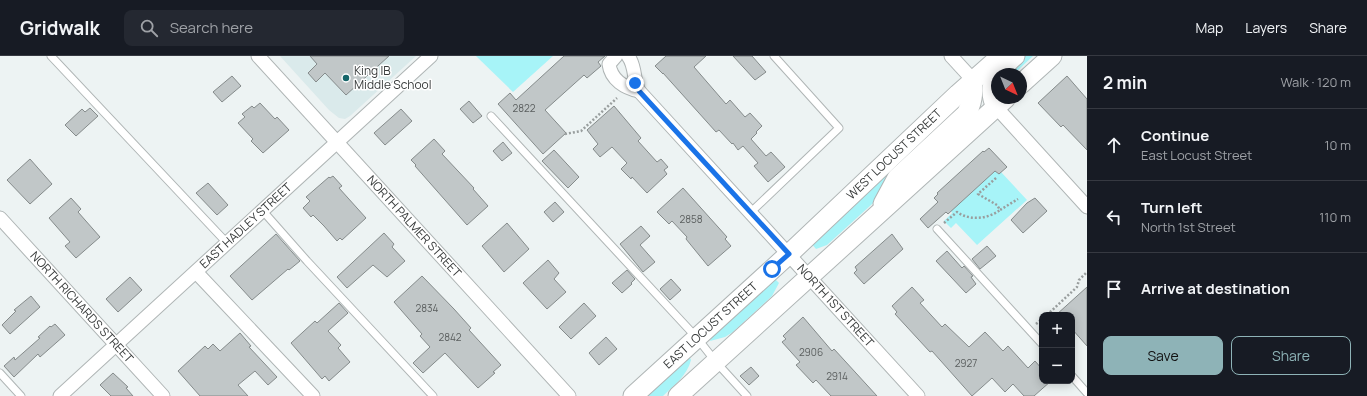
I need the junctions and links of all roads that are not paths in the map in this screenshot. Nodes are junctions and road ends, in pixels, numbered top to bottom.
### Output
1 (52, 56) edge
2 (258, 56) edge
3 (432, 56) edge
4 (616, 56) edge
5 (628, 56) edge
6 (774, 56) edge
7 (951, 56) edge
8 (1001, 56) edge
9 (1015, 56) edge
10 (1052, 56) edge
11 (1001, 68) edge
12 (1027, 79) edge
13 (973, 80) junction
14 (639, 91) junction
15 (999, 104) edge
16 (1003, 104) edge
17 (491, 116) dead end
18 (337, 142) junction
19 (1087, 207) edge
20 (262, 210) junction
21 (750, 213) junction
22 (878, 214) junction
23 (0, 218) edge
24 (938, 229) dead end
25 (227, 243) junction
26 (789, 254) junction
27 (196, 272) junction
28 (809, 277) junction
29 (697, 338) junction
30 (1039, 341) edge
31 (116, 344) junction
32 (716, 362) junction
33 (0, 373) edge
34 (1075, 379) edge
35 (1087, 393) edge
36 (21, 396) edge
37 (60, 396) edge
38 (163, 396) edge
39 (313, 396) edge
40 (433, 396) edge
41 (569, 396) edge
42 (633, 396) edge
43 (678, 396) edge
44 (747, 396) edge
45 (918, 396) edge

1 - 25 lane
2 - 18 street, NORTH PALMER STREET
3 - 18 street, EAST HADLEY STREET
4 - 14 street, NORTH 1ST STREET
5 - 14 street, NORTH 1ST STREET
6 - 21 lane
7 - 13 street
8 - 13 main road, WEST LOCUST STREET
9 - 11 main road
10 - 12 main road
13 - 22 main road
13 - 26 main road, WEST LOCUST STREET
14 - 21 street, NORTH 1ST STREET
15 - 22 main road
16 - 19 street
17 - 29 lane
18 - 20 street, EAST HADLEY STREET
18 - 41 street, NORTH PALMER STREET
20 - 25 street, EAST HADLEY STREET
20 - 40 lane
21 - 26 street, NORTH 1ST STREET
22 - 28 main road
23 - 31 street, NORTH RICHARDS STREET
24 - 30 lane
25 - 27 street, EAST HADLEY STREET
26 - 28 street, NORTH 1ST STREET
26 - 29 main road, EAST LOCUST STREET
27 - 31 street, EAST HADLEY STREET
27 - 39 street
28 - 32 main road
28 - 45 street, NORTH 1ST STREET
29 - 32 lane
29 - 42 main road, EAST LOCUST STREET
31 - 37 street, EAST HADLEY STREET
31 - 38 street, NORTH RICHARDS STREET
32 - 43 main road
32 - 44 lane
33 - 36 lane
34 - 35 lane

